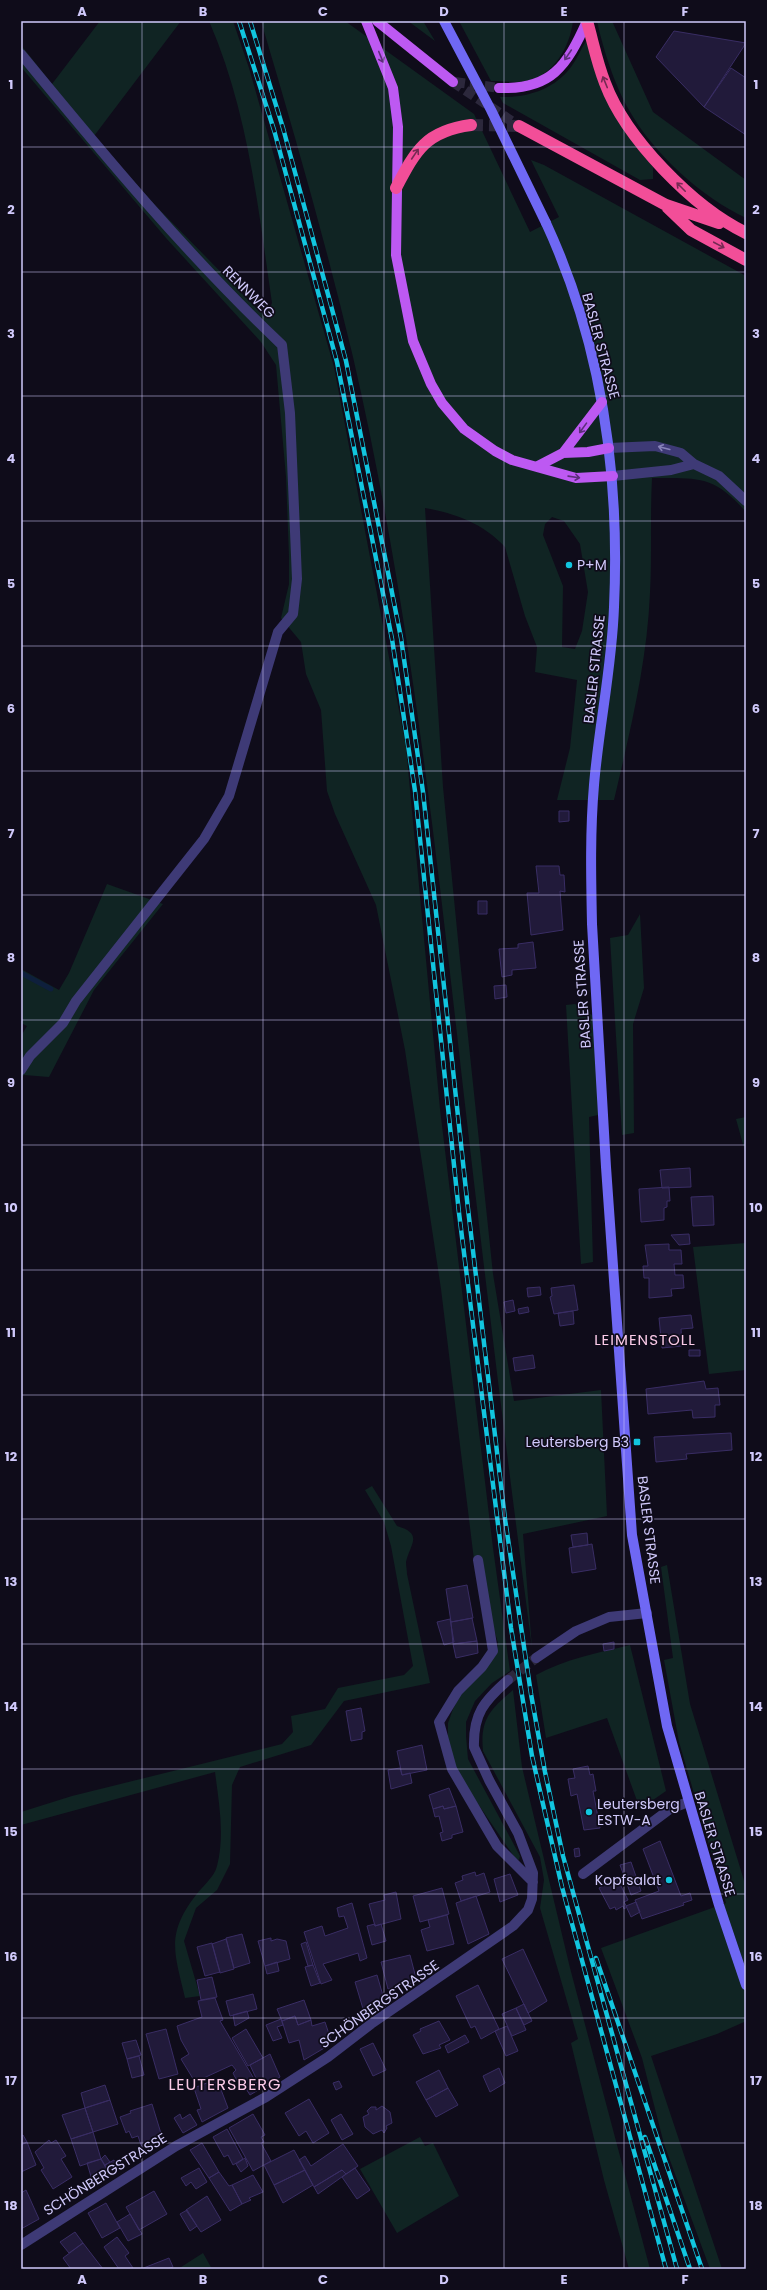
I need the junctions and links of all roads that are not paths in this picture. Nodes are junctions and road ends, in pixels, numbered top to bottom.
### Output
1 (366, 21) edge
2 (377, 21) edge
3 (444, 21) edge
4 (587, 21) edge
5 (21, 54) edge
6 (453, 82) tunnel mouth
7 (499, 88) tunnel mouth
8 (471, 125) tunnel mouth
9 (519, 126) dead end
10 (396, 188) junction
11 (666, 206) junction
12 (743, 231) edge
13 (746, 260) edge
14 (602, 402) junction
15 (609, 448) junction
16 (564, 453) junction
17 (694, 464) junction
18 (538, 466) junction
19 (613, 476) junction
20 (746, 501) edge
21 (21, 1070) edge
22 (478, 1560) dead end
23 (647, 1613) junction
24 (536, 1658) tunnel mouth
25 (508, 1680) tunnel mouth
26 (688, 1802) junction
27 (583, 1874) dead end
28 (533, 1882) junction
29 (746, 1985) edge
30 (21, 2245) edge

1 -> 10 main road
2 - 6 main road
3 - 14 street, BASLER STRASSE, bridge
4 -> 7 main road
12 -> 4 highway
5 - 21 street, RENNWEG
10 -> 8 highway
9 - 11 highway
10 - 18 main road
11 - 12 highway
11 -> 13 highway
14 - 15 street, BASLER STRASSE
14 -> 16 main road
15 - 16 main road
17 -> 15 street
15 - 19 street, BASLER STRASSE
16 - 18 main road
17 - 19 street
17 - 20 street
18 -> 19 main road
19 - 23 street, BASLER STRASSE
22 - 28 street
23 - 24 street
23 - 26 street, BASLER STRASSE
25 - 28 street, SCHÖNBERGSTRASSE
26 - 27 street
26 - 29 street, BASLER STRASSE
28 - 30 street, SCHÖNBERGSTRASSE

